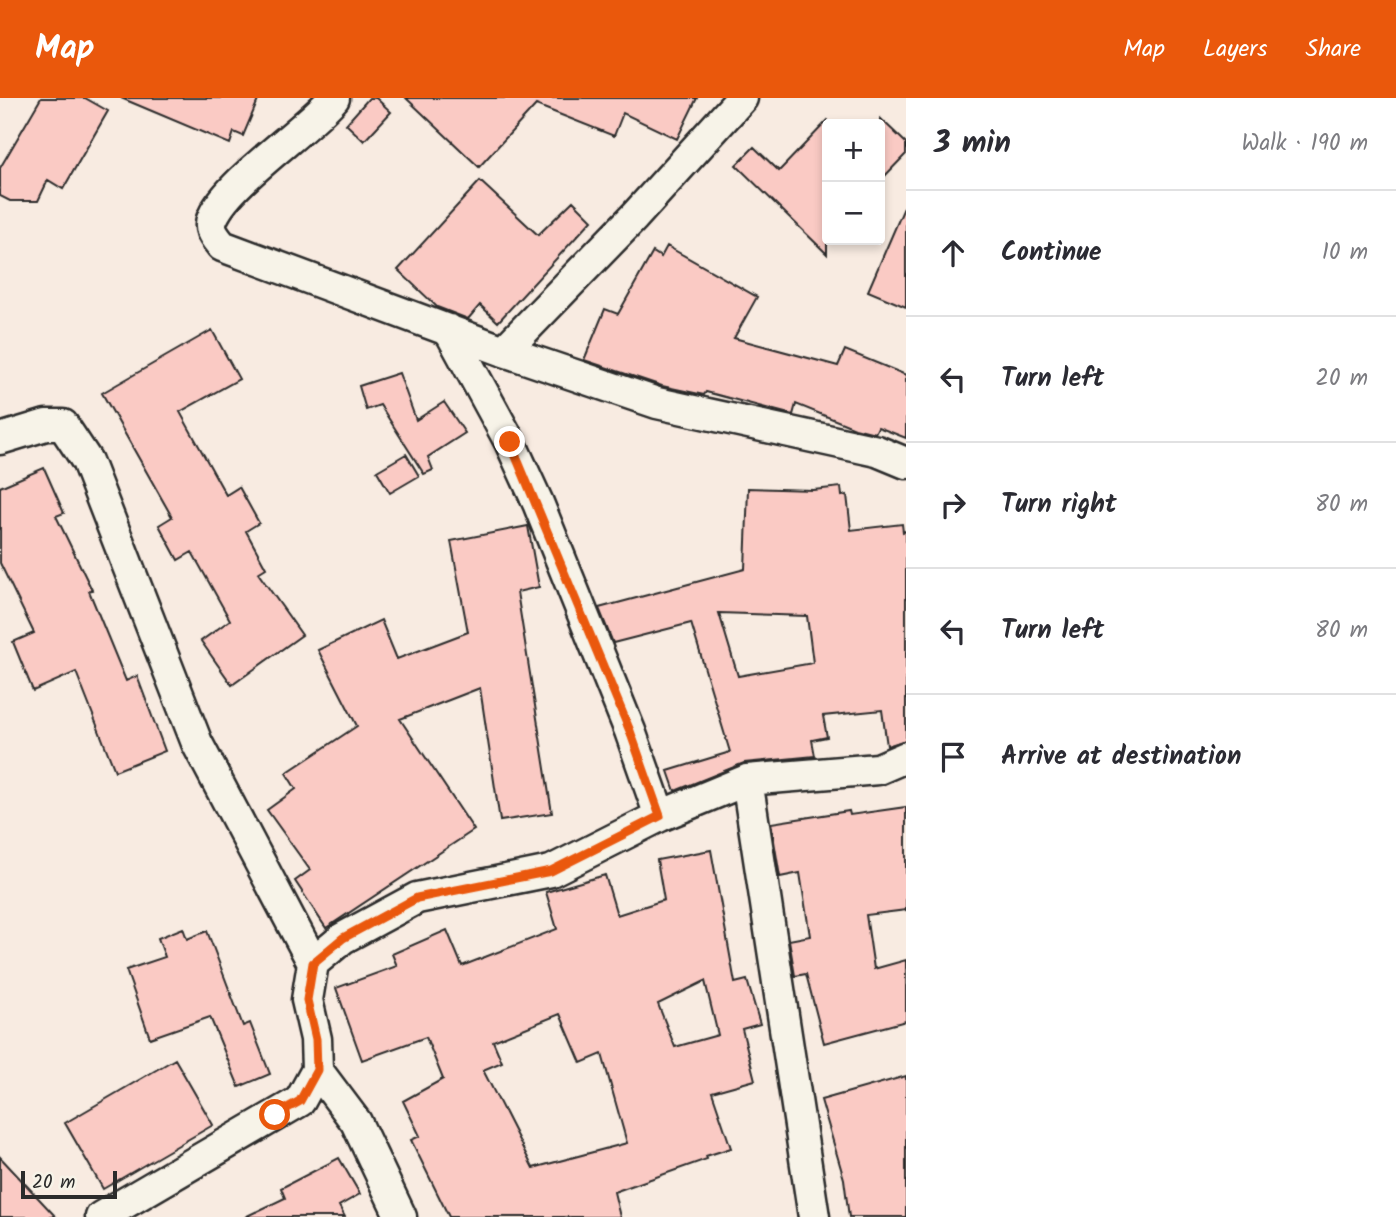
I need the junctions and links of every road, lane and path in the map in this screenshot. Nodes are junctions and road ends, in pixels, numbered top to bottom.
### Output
1 (334, 98) edge
2 (742, 98) edge
3 (449, 330) junction
4 (504, 351) junction
5 (0, 439) edge
6 (906, 463) edge
7 (906, 757) edge
8 (747, 780) junction
9 (660, 816) junction
10 (313, 963) junction
11 (317, 1070) junction
12 (101, 1217) edge
13 (401, 1217) edge
14 (814, 1217) edge

1 - 3 street
2 - 4 street
3 - 4 street
3 - 9 street
4 - 6 street
5 - 10 street
7 - 8 street
8 - 9 street
8 - 14 street
9 - 10 street
10 - 11 street
11 - 12 street
11 - 13 street

